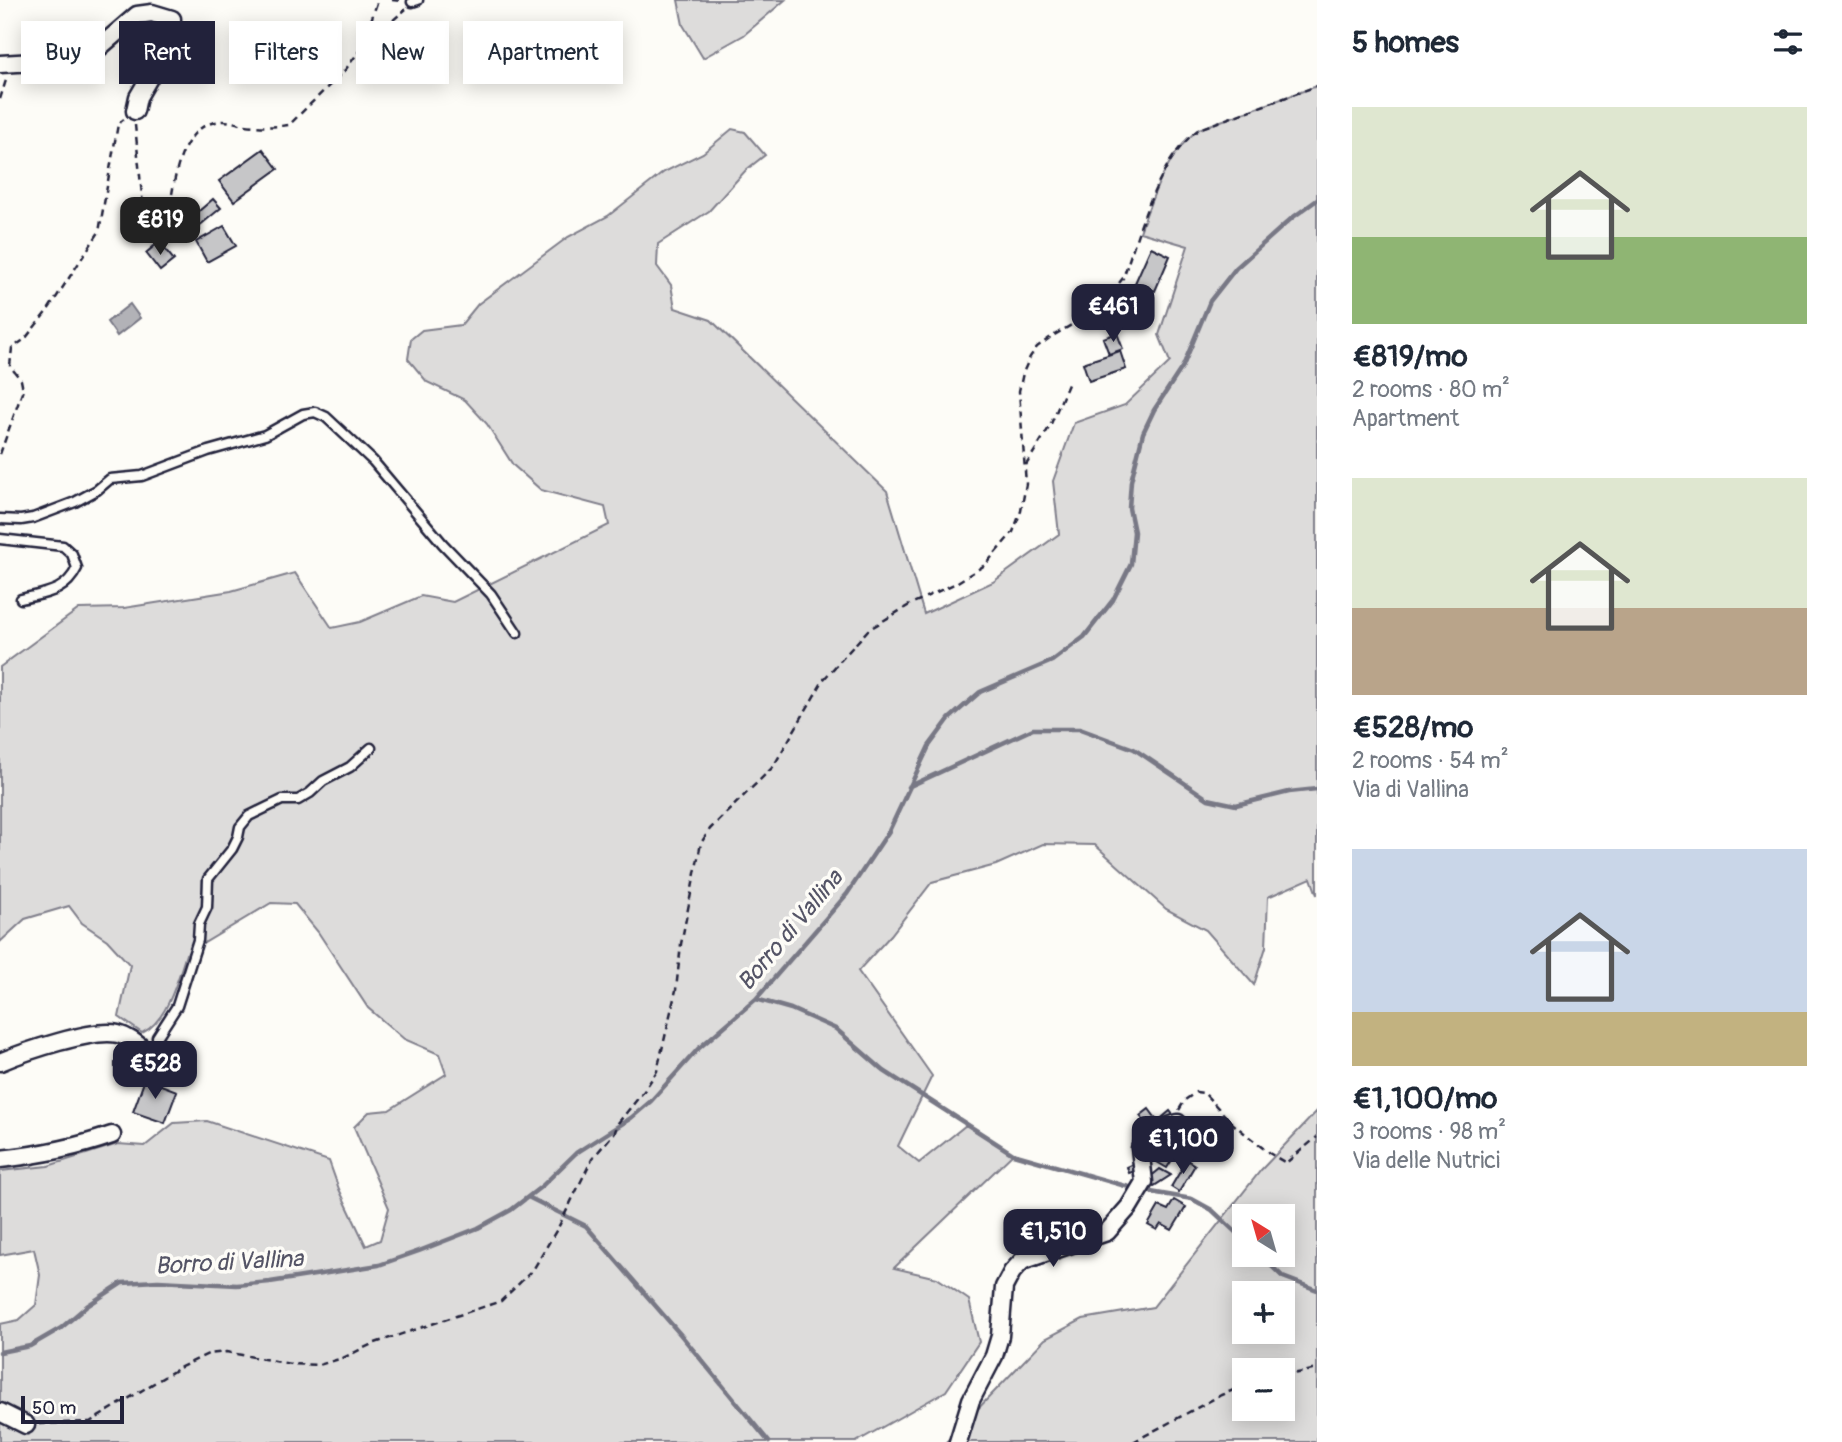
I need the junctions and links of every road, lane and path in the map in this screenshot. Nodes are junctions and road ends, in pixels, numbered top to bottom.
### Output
1 (378, 0) edge
2 (415, 1) edge
3 (371, 21) edge
4 (392, 21) edge
5 (356, 55) edge
6 (4, 64) edge
7 (1317, 86) edge
8 (0, 99) edge
9 (135, 111) junction
10 (1069, 382) dead end
11 (0, 454) edge
12 (1026, 465) junction
13 (0, 519) edge
14 (0, 539) edge
15 (21, 599) dead end
16 (517, 633) dead end
17 (371, 748) dead end
18 (152, 1055) junction
19 (0, 1062) edge
20 (170, 1064) dead end
21 (1178, 1123) joint
22 (112, 1135) dead end
23 (1317, 1137) edge
24 (0, 1159) edge
25 (1317, 1369) edge
26 (1295, 1374) edge
27 (1232, 1391) edge
28 (0, 1412) edge
29 (26, 1425) joint
30 (958, 1442) edge
31 (1132, 1442) edge

1 - 3 path
2 - 4 path
5 - 9 path
6 - 8 path
6 - 9 street
7 - 12 path
9 - 11 path
10 - 12 path
12 - 29 path
13 - 16 lane
14 - 15 lane
17 - 18 lane
18 - 19 street
18 - 20 street
21 - 23 path
21 - 30 street
22 - 24 street
25 - 26 path
27 - 31 path
28 - 29 street

